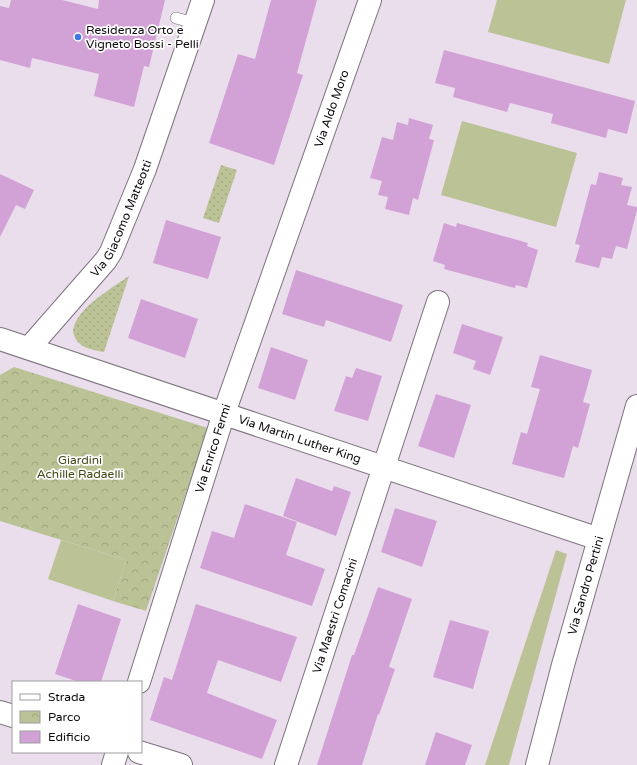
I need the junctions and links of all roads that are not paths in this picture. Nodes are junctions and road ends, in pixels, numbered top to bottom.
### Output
1 (203, 0) edge
2 (370, 0) edge
3 (293, 218) joint
4 (438, 302) dead end
5 (0, 339) edge
6 (29, 348) junction
7 (637, 406) edge
8 (224, 413) junction
9 (384, 467) junction
10 (598, 539) junction
11 (139, 681) edge
12 (0, 712) edge
13 (12, 716) edge
14 (117, 753) edge
15 (142, 753) edge
16 (113, 765) edge
17 (181, 765) edge
18 (286, 765) edge
19 (537, 765) edge

1 - 6 street, Via Giacomo Matteotti
2 - 3 street, Via Aldo Moro
3 - 8 street, Via Enrico Fermi
4 - 9 street, Via Maestri Comacini
5 - 6 street, Via Martin Luther King
6 - 8 street, Via Martin Luther King
7 - 10 street, Via Sandro Pertini
8 - 9 street, Via Martin Luther King
8 - 11 street, Via Enrico Fermi
9 - 10 street, Via Martin Luther King
9 - 18 street, Via Maestri Comacini
10 - 19 street, Via Sandro Pertini
12 - 13 street
14 - 16 street
15 - 17 street

